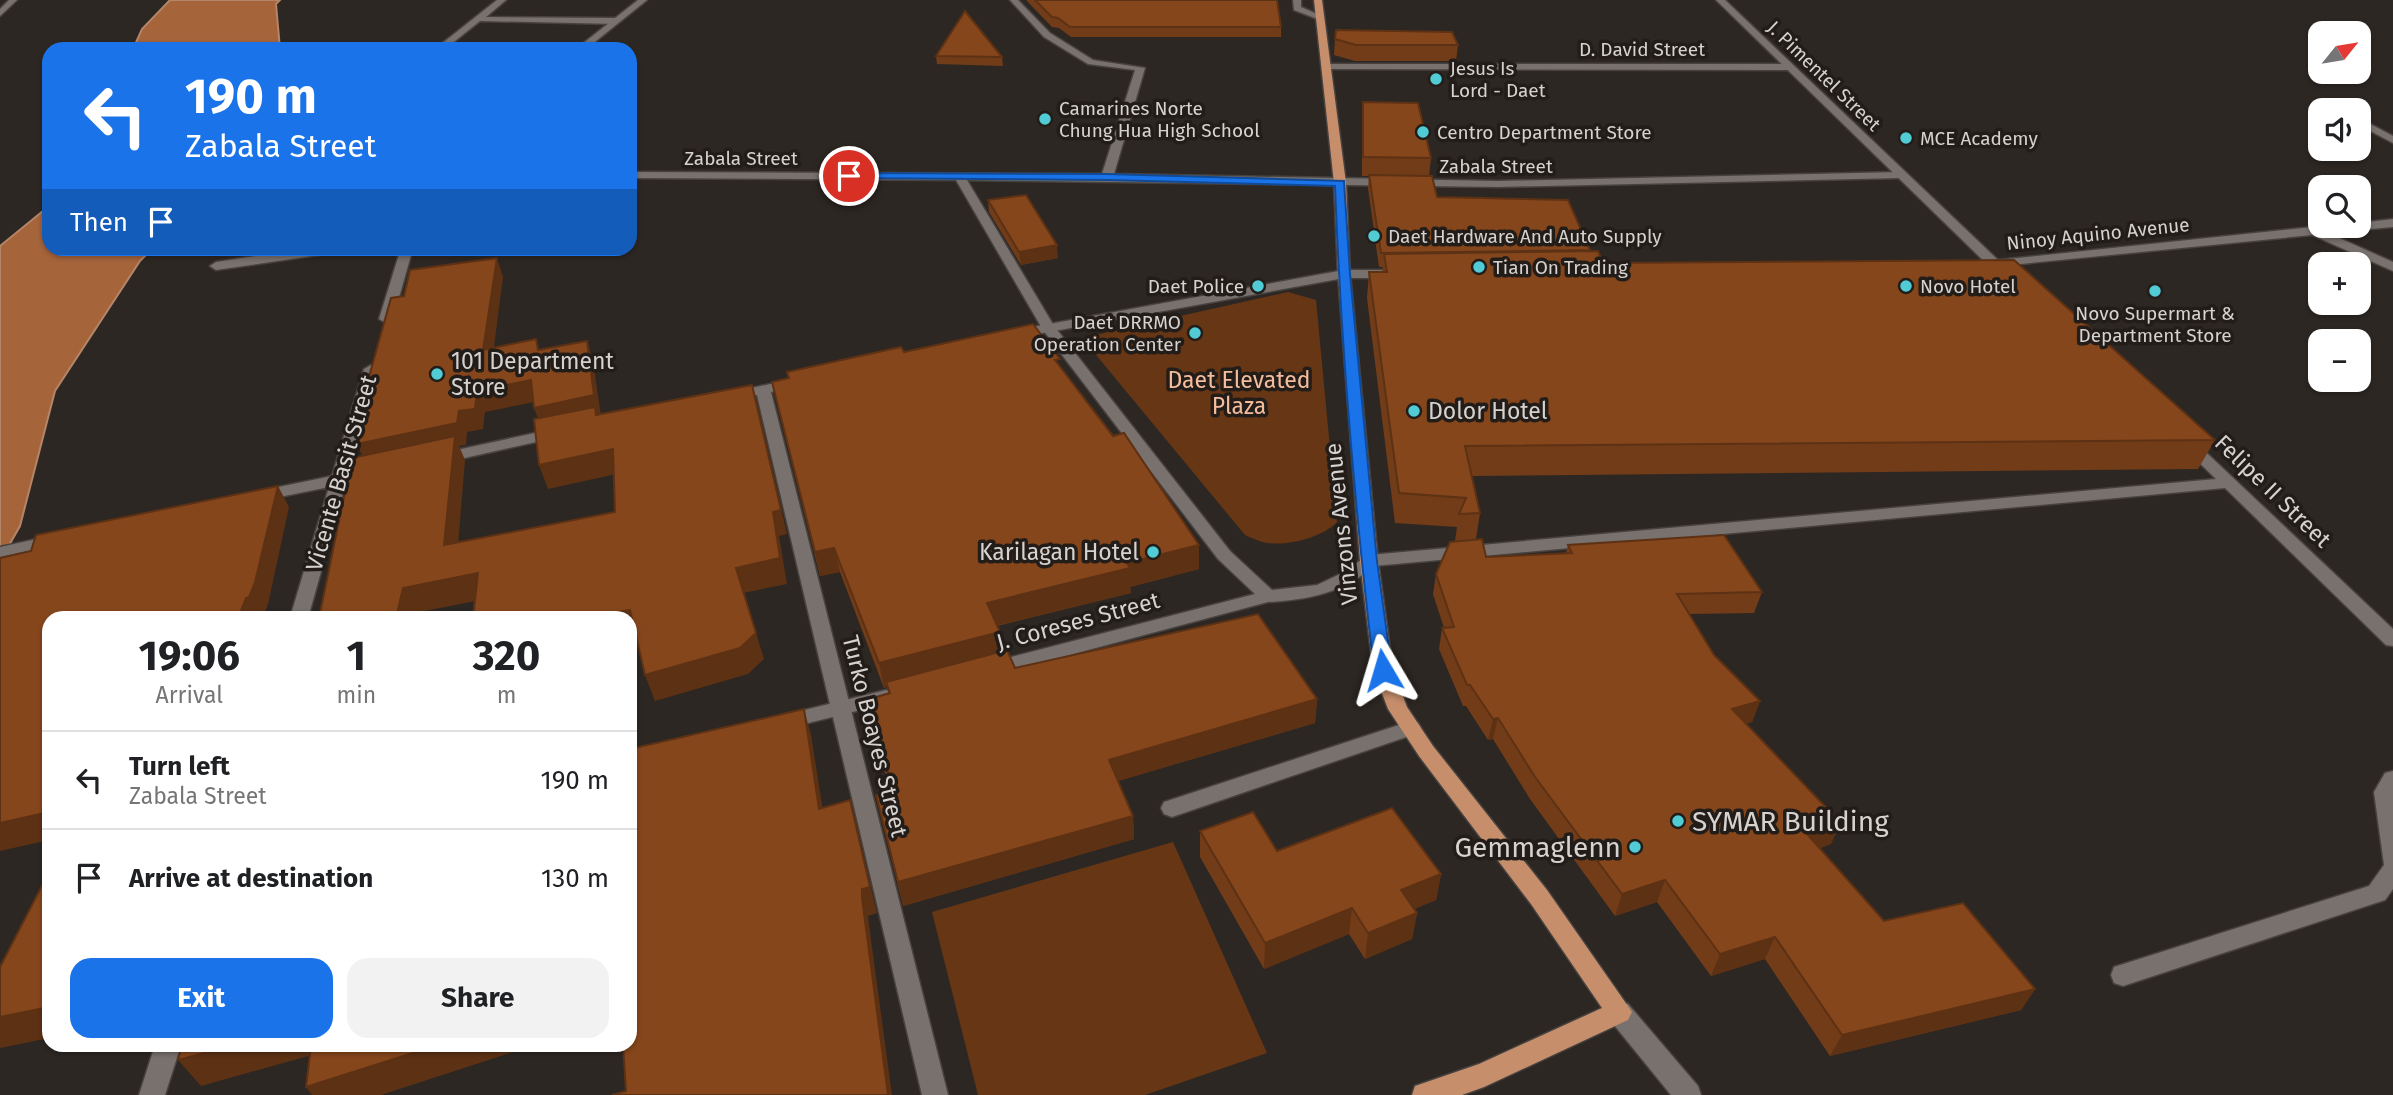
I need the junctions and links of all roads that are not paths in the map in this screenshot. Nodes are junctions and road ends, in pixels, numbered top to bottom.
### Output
1 (13, 0) edge
2 (502, 0) edge
3 (643, 0) edge
4 (1014, 0) edge
5 (1297, 0) edge
6 (1318, 0) edge
7 (1720, 0) edge
8 (0, 13) edge
9 (1320, 17) junction
10 (480, 19) junction
11 (615, 21) junction
12 (447, 42) edge
13 (589, 42) edge
14 (1327, 67) junction
15 (1789, 67) junction
16 (2371, 128) edge
17 (2393, 140) edge
18 (637, 175) edge
19 (1901, 175) junction
20 (959, 176) junction
21 (1107, 177) junction
22 (1340, 183) junction
23 (2393, 223) edge
24 (2371, 225) edge
25 (2308, 232) edge
26 (2329, 238) edge
27 (284, 256) edge
28 (405, 256) edge
29 (216, 266) dead end
30 (1994, 267) joint
31 (2393, 267) edge
32 (1413, 273) edge
33 (1344, 274) junction
34 (1048, 327) junction
35 (1007, 336) edge
36 (803, 381) edge
37 (763, 390) junction
38 (722, 398) edge
39 (571, 430) edge
40 (2178, 435) edge
41 (421, 462) edge
42 (380, 471) edge
43 (339, 480) junction
44 (2229, 483) junction
45 (244, 500) edge
46 (67, 537) edge
47 (0, 552) edge
48 (1369, 561) junction
49 (1268, 596) junction
50 (301, 611) edge
51 (2393, 640) edge
52 (975, 674) edge
53 (908, 691) edge
54 (842, 709) junction
55 (762, 726) edge
56 (1411, 728) junction
57 (2393, 779) edge
58 (1171, 807) dead end
59 (2393, 860) edge
60 (2393, 871) edge
61 (2123, 975) dead end
62 (1619, 1012) junction
63 (167, 1052) edge
64 (152, 1095) edge
65 (935, 1095) edge
66 (1425, 1095) edge
67 (1688, 1095) edge

1 - 8 street
2 - 10 street
3 - 11 street
4 - 21 street
5 - 9 street
6 - 9 main road, Vinzons Avenue
7 - 15 street, J. Pimentel Street
9 - 14 main road, Vinzons Avenue
10 - 11 street
10 - 12 street
11 - 13 street
14 - 15 street, D. David Street
14 - 22 main road, Vinzons Avenue
15 - 19 street, J. Pimentel Street
16 - 17 street
18 - 20 street, Zabala Street
19 - 22 street, Zabala Street
19 - 30 street, J. Pimentel Street
20 - 21 street, Zabala Street
20 - 34 street
21 - 22 street, Zabala Street
22 - 33 main road, Vinzons Avenue
23 - 24 street, Ninoy Aquino Avenue
25 - 30 street, Ninoy Aquino Avenue
26 - 31 street
27 - 29 street
28 - 43 street, Vicente Basit Street
32 - 33 street
33 - 34 street
33 - 48 main road, Vinzons Avenue
34 - 35 street
34 - 49 street
36 - 37 street
37 - 38 street
37 - 54 street, Turko Boayes Street
39 - 41 street
40 - 44 street, Felipe II Street
42 - 43 street
43 - 45 street
43 - 50 street, Vicente Basit Street
44 - 48 street
44 - 51 street, Felipe II Street
46 - 47 street
48 - 49 street, J. Coreses Street
48 - 56 main road, Vinzons Avenue
49 - 52 street, J. Coreses Street
53 - 54 street
54 - 55 street
54 - 65 street, Turko Boayes Street
56 - 58 street
56 - 62 main road, Vinzons Avenue
57 - 59 street
60 - 61 street
62 - 66 main road
62 - 67 street
63 - 64 street

